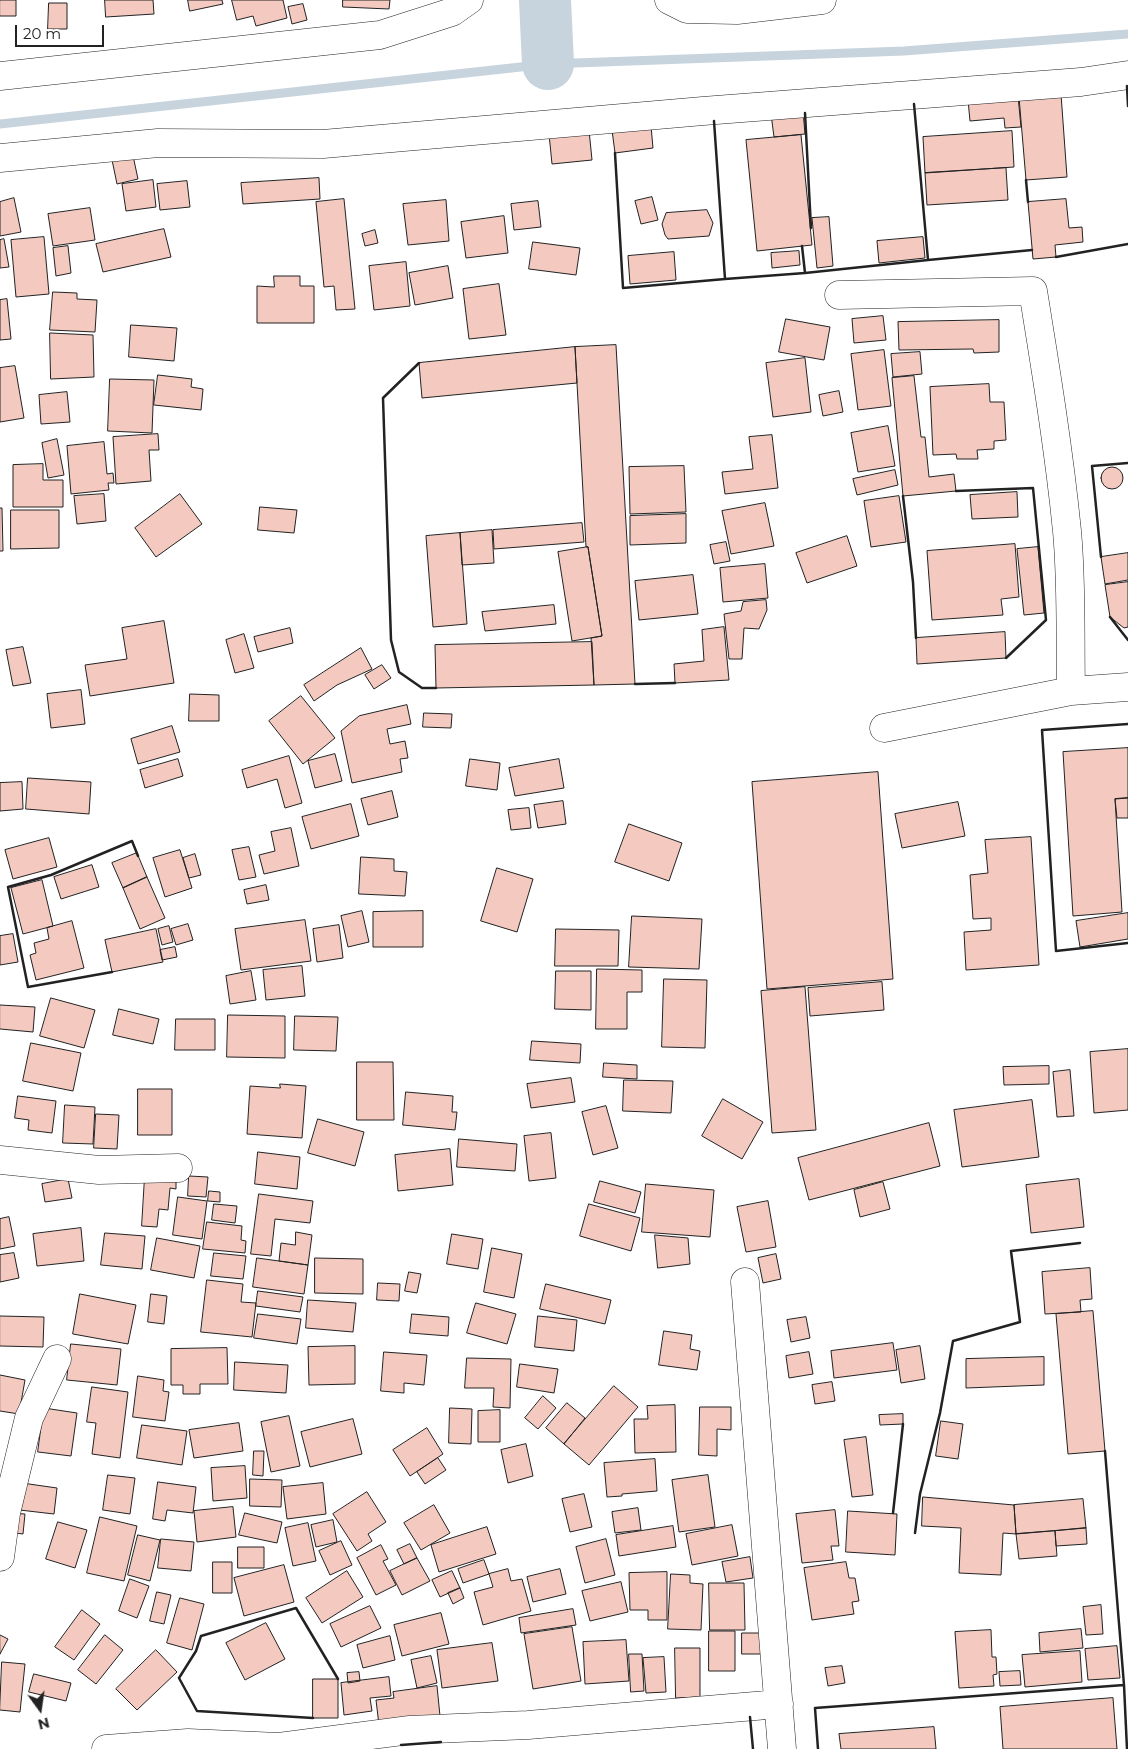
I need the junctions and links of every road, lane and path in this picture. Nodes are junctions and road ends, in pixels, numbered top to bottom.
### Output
1 (469, 0) edge
2 (669, 0) edge
3 (822, 0) edge
4 (1128, 75) edge
5 (0, 76) edge
6 (0, 158) edge
7 (839, 295) dead end
8 (1128, 687) edge
9 (1071, 690) junction
10 (884, 728) dead end
11 (0, 1160) edge
12 (178, 1168) dead end
13 (745, 1282) dead end
14 (57, 1359) dead end
15 (0, 1557) edge
16 (779, 1704) junction
17 (106, 1749) edge
18 (782, 1749) edge

1 - 5 street
2 - 3 street
4 - 6 street
7 - 9 street
8 - 9 street
9 - 10 street
11 - 12 street
13 - 16 street
14 - 15 street
16 - 17 street
16 - 18 street

